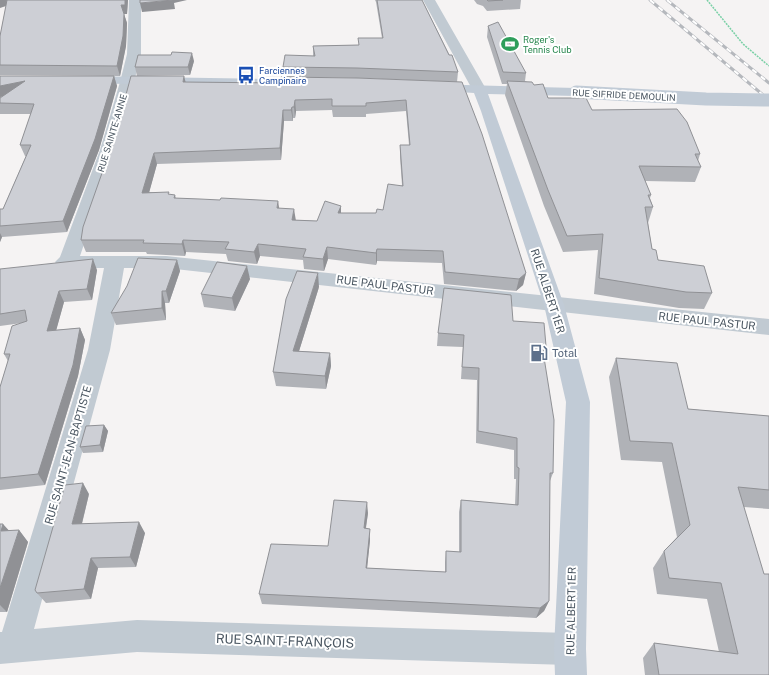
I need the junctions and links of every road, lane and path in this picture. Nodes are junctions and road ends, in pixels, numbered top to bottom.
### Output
1 (135, 0) edge
2 (429, 0) edge
3 (708, 0) edge
4 (769, 66) edge
5 (74, 80) edge
6 (127, 82) junction
7 (278, 83) edge
8 (450, 88) edge
9 (479, 89) junction
10 (769, 100) edge
11 (68, 262) junction
12 (115, 262) junction
13 (47, 264) edge
14 (554, 305) junction
15 (769, 327) edge
16 (6, 648) edge
17 (570, 662) edge

1 - 6 street, RUE SAINTE-ANNE
2 - 9 street, RUE ALBERT 1ER
3 - 4 path
5 - 6 main road
6 - 7 main road
6 - 11 street, RUE SAINTE-ANNE
8 - 9 main road, RUE SIFRIDE DEMOULIN
9 - 10 main road, RUE SIFRIDE DEMOULIN, bridge
9 - 14 main road, RUE ALBERT 1ER
11 - 12 street, RUE PAUL PASTUR
11 - 13 street, RUE PAUL PASTUR
12 - 14 street, RUE PAUL PASTUR
12 - 16 street, RUE SAINT-JEAN-BAPTISTE
14 - 15 street, RUE PAUL PASTUR
14 - 17 main road, RUE ALBERT 1ER
16 - 17 street, RUE SAINT-FRANÇOIS

